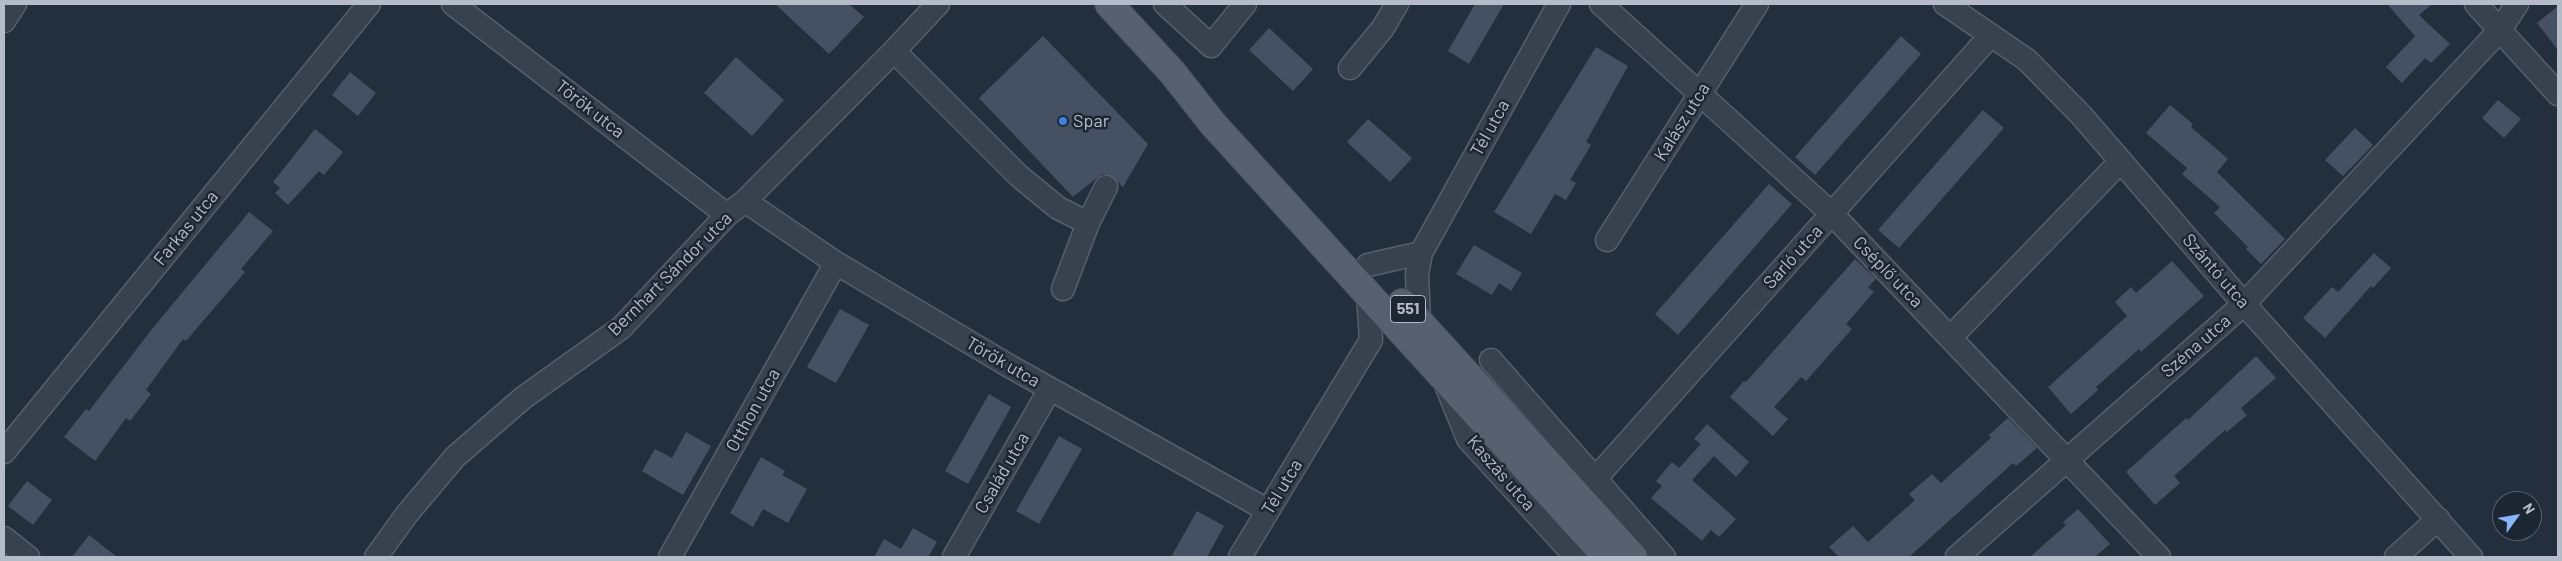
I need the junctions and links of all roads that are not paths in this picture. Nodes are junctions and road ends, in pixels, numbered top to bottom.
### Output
1 (14, 4) edge
2 (369, 4) edge
3 (453, 4) edge
4 (938, 4) edge
5 (1109, 4) edge
6 (1165, 4) edge
7 (1245, 4) edge
8 (1397, 4) edge
9 (1559, 4) edge
10 (1600, 4) edge
11 (1757, 4) edge
12 (1944, 4) edge
13 (2476, 4) edge
14 (2517, 4) edge
15 (4, 21) edge
16 (2500, 30) junction
17 (1991, 36) junction
18 (894, 51) junction
19 (1350, 68) dead end
20 (1172, 72) junction
21 (1700, 94) junction
22 (2558, 94) edge
23 (2121, 161) junction
24 (1106, 187) dead end
25 (745, 202) junction
26 (1832, 214) junction
27 (726, 215) junction
28 (1088, 223) junction
29 (1607, 240) dead end
30 (1421, 253) junction
31 (836, 263) junction
32 (1368, 266) junction
33 (1063, 290) dead end
34 (1368, 294) junction
35 (2244, 304) junction
36 (1414, 330) junction
37 (1950, 338) junction
38 (1371, 340) junction
39 (1491, 360) dead end
40 (1443, 377) junction
41 (1050, 389) junction
42 (4, 452) edge
43 (2066, 460) junction
44 (1594, 479) junction
45 (1267, 510) junction
46 (2438, 519) junction
47 (4, 538) edge
48 (1248, 553) edge
49 (28, 557) edge
50 (376, 557) edge
51 (670, 557) edge
52 (954, 557) edge
53 (1576, 557) edge
54 (1607, 557) edge
55 (1633, 557) edge
56 (1664, 557) edge
57 (1957, 557) edge
58 (2160, 557) edge
59 (2396, 557) edge
60 (2471, 557) edge

1 - 15 street
2 - 42 street, Farkas utca
3 - 27 street, Török utca
4 - 18 street, Bernhart Sándor utca
5 - 20 main road, 551
6 - 7 street
8 - 19 street
9 - 30 street, Tél utca
10 - 21 street, Cséplő utca
11 - 21 street, Kalász utca
12 - 17 street, Szántó utca
13 - 16 street
14 - 16 street, Széna utca
16 - 22 street
16 - 35 street, Széna utca
17 - 23 street, Szántó utca
17 - 26 street, Sarló utca
18 - 25 street, Bernhart Sándor utca
18 - 28 street
20 - 32 main road, 551
20 - 34 main road, 551
21 - 26 street, Cséplő utca
21 - 29 street, Kalász utca
23 - 35 street, Szántó utca
23 - 37 street
24 - 28 street
25 - 27 street, Bernhart Sándor utca
25 - 31 street, Török utca
26 - 37 street, Cséplő utca
26 - 44 street, Sarló utca
27 - 50 street, Bernhart Sándor utca
28 - 33 street
30 - 32 street
30 - 36 street, Tél utca
31 - 41 street, Török utca
31 - 51 street, Otthon utca
32 - 36 main road, 551
34 - 36 main road, 551
34 - 38 street
35 - 43 street, Széna utca
35 - 46 street, Szántó utca
36 - 38 street
36 - 40 main road, 551
36 - 55 main road, 551
37 - 43 street, Cséplő utca
38 - 45 street, Tél utca
39 - 44 street
40 - 53 street, Kaszás utca
40 - 54 main road, 551
41 - 45 street, Török utca
41 - 52 street, Család utca
43 - 57 street, Széna utca
43 - 58 street, Cséplő utca
44 - 56 street
45 - 48 street, Tél utca
46 - 59 street
46 - 60 street, Szántó utca
47 - 49 street

